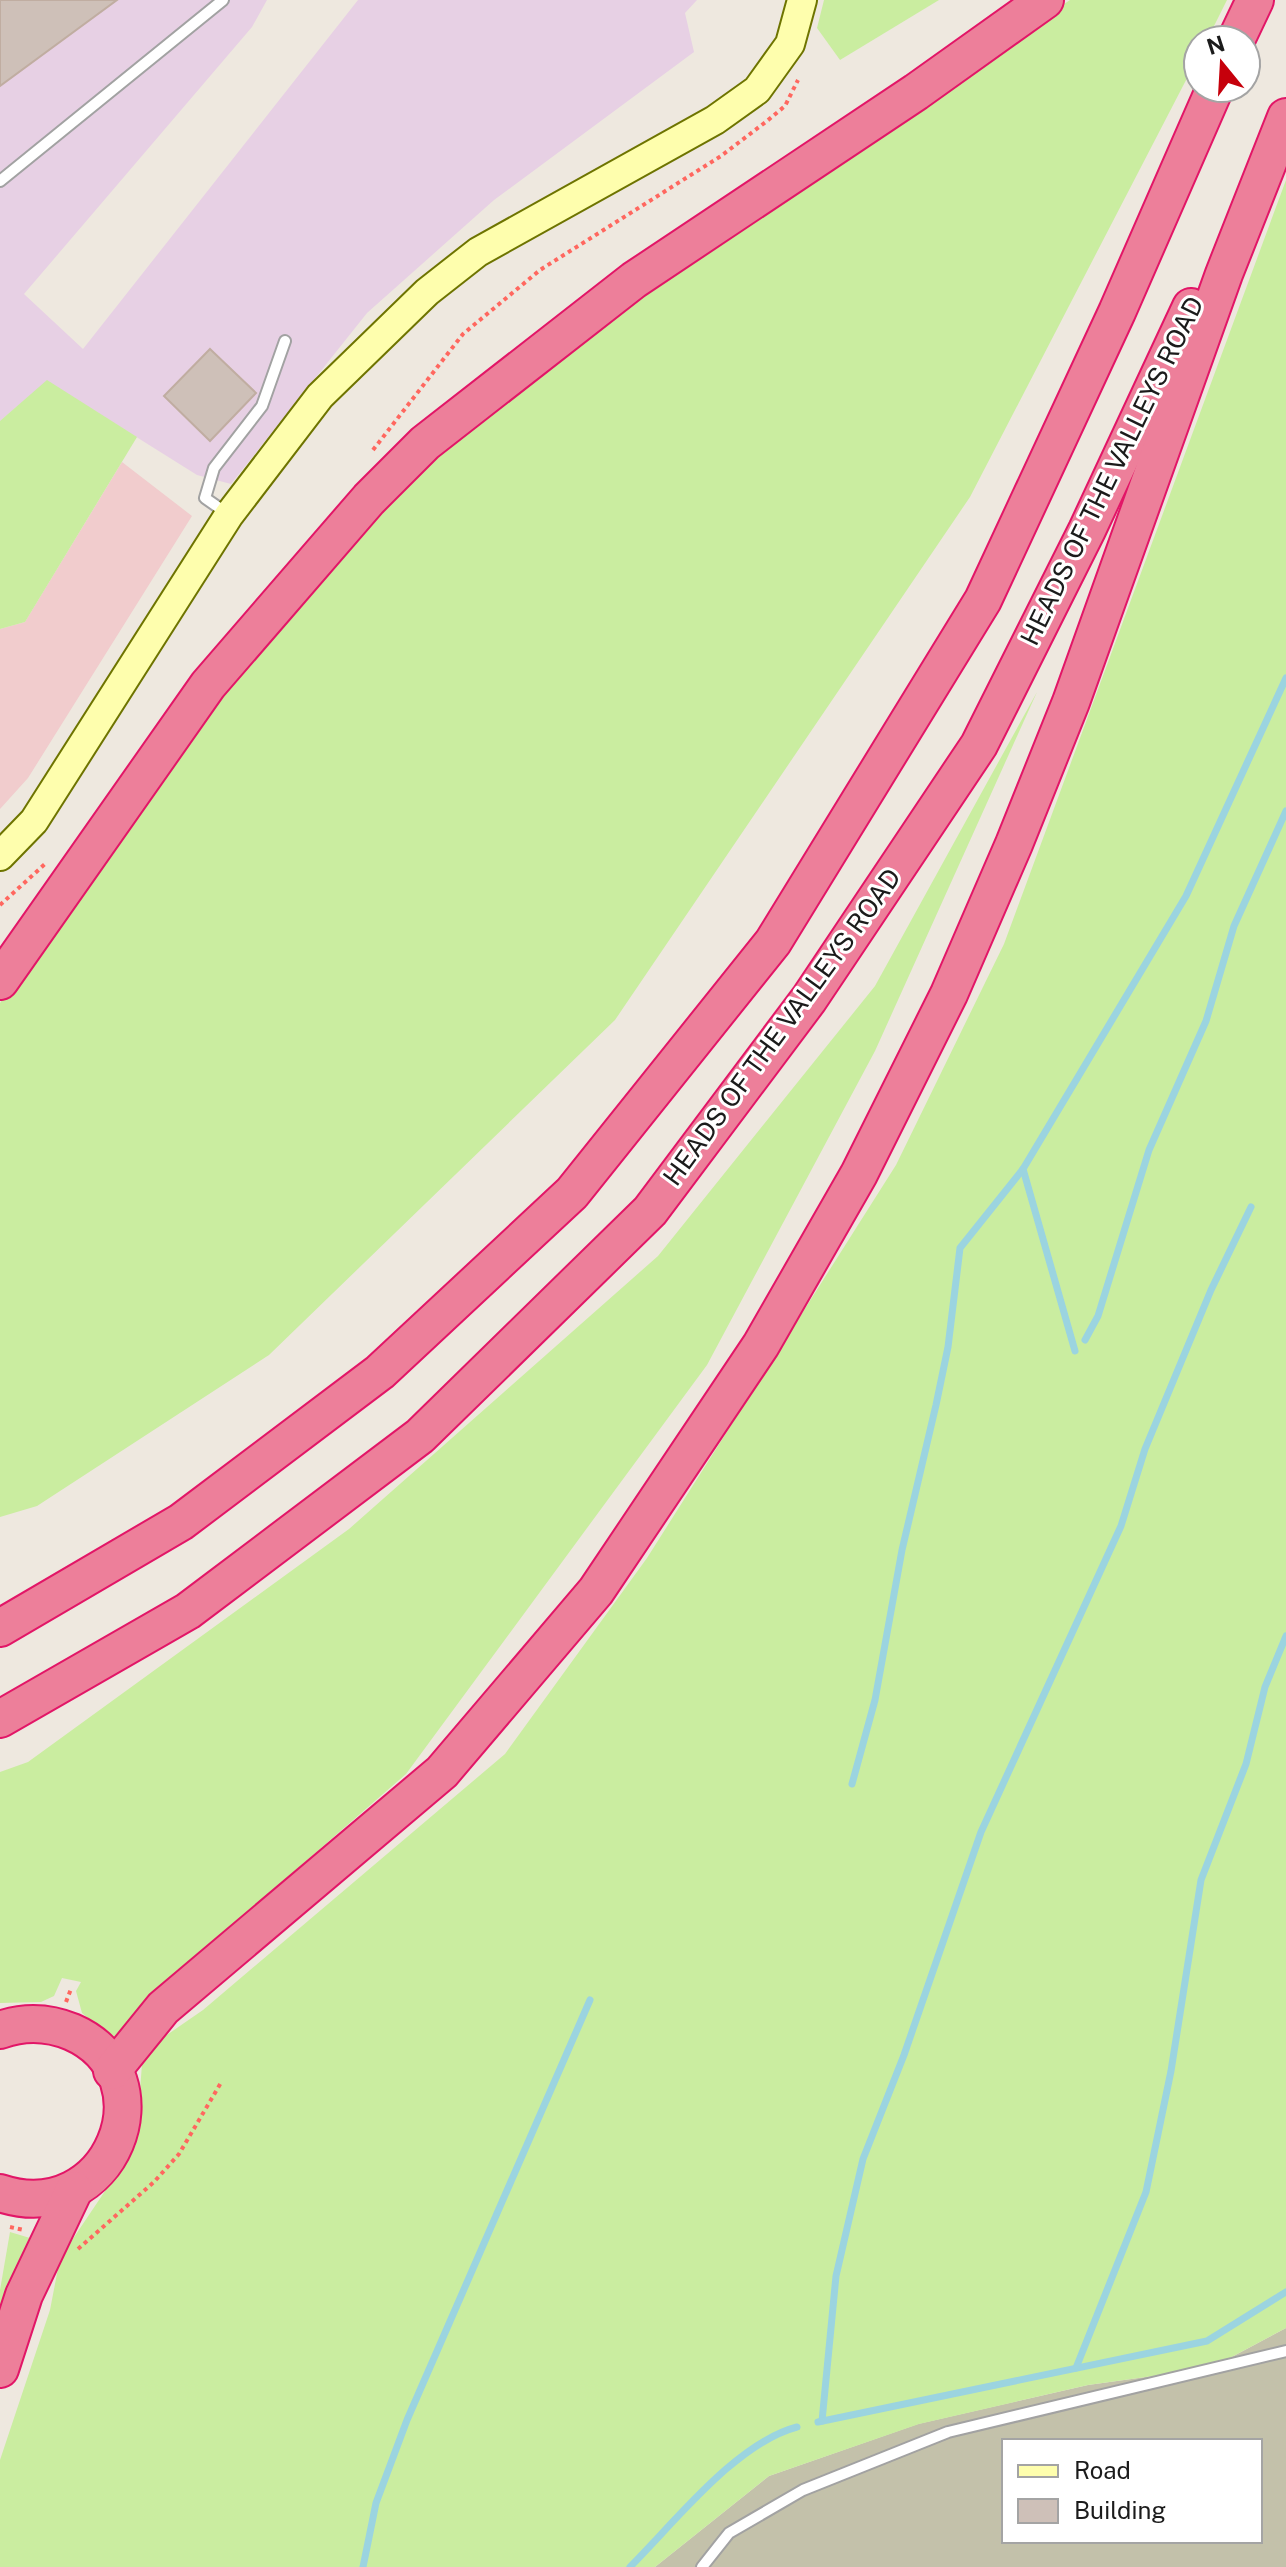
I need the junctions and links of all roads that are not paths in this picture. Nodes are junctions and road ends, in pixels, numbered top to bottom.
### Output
1 (223, 0) edge
2 (802, 0) edge
3 (1045, 0) edge
4 (1255, 0) edge
5 (1244, 24) edge
6 (1286, 103) edge
7 (1208, 104) edge
8 (1286, 117) edge
9 (0, 181) edge
10 (285, 341) dead end
11 (229, 515) junction
12 (0, 856) edge
13 (0, 981) edge
14 (0, 1628) edge
15 (0, 1719) edge
16 (0, 2030) edge
17 (112, 2071) junction
18 (74, 2190) junction
19 (0, 2193) edge
20 (1286, 2351) edge
21 (0, 2369) edge
22 (702, 2567) edge

1 - 9 lane
2 - 11 street
3 - 13 highway
4 - 5 highway
6 - 15 highway, HEADS OF THE VALLEYS ROAD
7 - 14 highway
8 - 17 highway
10 - 11 lane
11 - 12 street
16 - 17 highway
17 - 18 highway
18 - 19 highway
18 - 21 highway
20 - 22 lane

